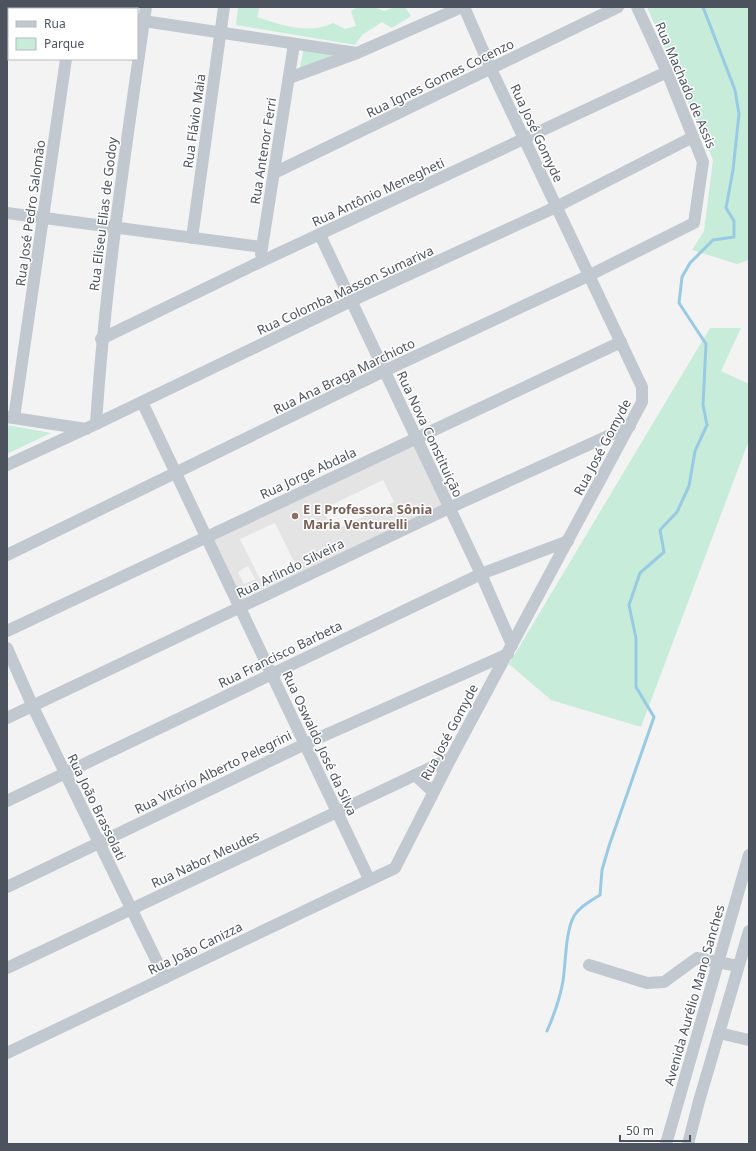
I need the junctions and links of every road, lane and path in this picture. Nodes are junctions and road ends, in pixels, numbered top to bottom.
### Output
1 (146, 7) edge
2 (224, 7) edge
3 (463, 7) edge
4 (618, 7) edge
5 (638, 7) edge
6 (140, 20) edge
7 (221, 33) junction
8 (138, 37) edge
9 (294, 44) junction
10 (357, 53) junction
11 (66, 60) edge
12 (135, 60) edge
13 (490, 69) junction
14 (667, 72) junction
15 (289, 78) junction
16 (694, 138) junction
17 (524, 139) junction
18 (274, 173) junction
19 (556, 207) junction
20 (7, 213) edge
21 (43, 218) junction
22 (694, 223) joint
23 (115, 228) junction
24 (320, 235) junction
25 (192, 238) junction
26 (262, 247) junction
27 (260, 262) junction
28 (590, 275) junction
29 (351, 301) junction
30 (101, 339) junction
31 (621, 342) junction
32 (384, 371) junction
33 (142, 402) junction
34 (10, 417) edge
35 (630, 426) junction
36 (91, 427) junction
37 (416, 438) junction
38 (7, 465) edge
39 (176, 473) junction
40 (449, 508) junction
41 (206, 537) junction
42 (568, 541) junction
43 (7, 555) edge
44 (481, 574) junction
45 (240, 608) junction
46 (7, 631) edge
47 (7, 648) edge
48 (510, 649) junction
49 (476, 668) junction
50 (271, 674) junction
51 (493, 681) junction
52 (33, 707) junction
53 (7, 718) edge
54 (305, 744) junction
55 (450, 758) junction
56 (65, 774) junction
57 (414, 775) junction
58 (433, 792) junction
59 (7, 801) edge
60 (337, 812) junction
61 (99, 843) junction
62 (749, 855) edge
63 (395, 868) joint
64 (369, 879) junction
65 (7, 887) edge
66 (131, 909) junction
67 (749, 932) edge
68 (718, 961) junction
69 (589, 965) dead end
70 (738, 966) junction
71 (7, 968) edge
72 (165, 978) junction
73 (718, 1033) junction
74 (749, 1040) edge
75 (7, 1053) edge
76 (666, 1144) edge
77 (688, 1144) edge

1 - 6 street, Rua Eliseu Elias de Godoy
2 - 7 street, Rua Flávio Maia
3 - 10 street
3 - 13 street, Rua José Gomyde
4 - 13 street, Rua Ignes Gomes Cocenzo
5 - 14 street, Rua Machado de Assis
6 - 7 street
6 - 8 street, Rua Eliseu Elias de Godoy
7 - 9 street
7 - 25 street, Rua Flávio Maia
9 - 10 street
9 - 15 street, Rua Antenor Ferri
10 - 15 street
11 - 21 street, Rua José Pedro Salomão
12 - 23 street, Rua Eliseu Elias de Godoy
13 - 17 street, Rua José Gomyde
13 - 18 street, Rua Ignes Gomes Cocenzo
14 - 16 street, Rua Machado de Assis
14 - 17 street, Rua Antônio Menegheti
15 - 18 street, Rua Antenor Ferri
16 - 19 street, Rua Colomba Masson Sumariva
16 - 22 street, Rua Machado de Assis
17 - 19 street, Rua José Gomyde
17 - 24 street, Rua Antônio Menegheti
18 - 26 street, Rua Antenor Ferri
19 - 28 street, Rua José Gomyde
19 - 29 street, Rua Colomba Masson Sumariva
20 - 21 street
21 - 23 street
21 - 34 street, Rua José Pedro Salomão
22 - 28 street, Rua Ana Braga Marchioto
23 - 25 street
23 - 30 street, Rua Eliseu Elias de Godoy
24 - 27 street, Rua Antônio Menegheti
24 - 29 street, Rua Nova Constituição
25 - 26 street
26 - 27 street, Rua Antenor Ferri
27 - 30 street, Rua Antônio Menegheti
28 - 31 street, Rua José Gomyde
28 - 32 street, Rua Ana Braga Marchioto
29 - 32 street, Rua Nova Constituição
29 - 33 street, Rua Colomba Masson Sumariva
30 - 36 street, Rua Eliseu Elias de Godoy
31 - 35 street, Rua José Gomyde
31 - 37 street, Rua Jorge Abdala
32 - 37 street, Rua Nova Constituição
32 - 39 street, Rua Ana Braga Marchioto
33 - 36 street, Rua Colomba Masson Sumariva
33 - 39 street, Rua Oswaldo José da Silva
34 - 36 street
35 - 40 street, Rua Arlindo Silveira
35 - 42 street, Rua José Gomyde
36 - 38 street, Rua Colomba Masson Sumariva
37 - 40 street, Rua Nova Constituição
37 - 41 street, Rua Jorge Abdala
39 - 41 street, Rua Oswaldo José da Silva
39 - 43 street, Rua Ana Braga Marchioto
40 - 44 street, Rua Nova Constituição
40 - 45 street, Rua Arlindo Silveira
41 - 45 street, Rua Oswaldo José da Silva
41 - 46 street, Rua Jorge Abdala
42 - 44 street, Rua Francisco Barbeta
42 - 48 street, Rua José Gomyde
44 - 48 street, Rua Nova Constituição
44 - 50 street, Rua Francisco Barbeta
45 - 50 street, Rua Oswaldo José da Silva
45 - 52 street, Rua Arlindo Silveira
47 - 52 street, Rua João Brassolati
48 - 49 street, Rua Vitório Alberto Pelegrini
48 - 51 street, Rua José Gomyde
49 - 51 street
49 - 54 street, Rua Vitório Alberto Pelegrini
50 - 54 street, Rua Oswaldo José da Silva
50 - 56 street, Rua Francisco Barbeta
51 - 55 street, Rua José Gomyde
52 - 53 street, Rua Arlindo Silveira
52 - 56 street, Rua João Brassolati
54 - 60 street, Rua Oswaldo José da Silva
54 - 61 street, Rua Vitório Alberto Pelegrini
55 - 57 street, Rua Nabor Meudes
55 - 58 street, Rua José Gomyde
56 - 59 street, Rua Francisco Barbeta
56 - 61 street, Rua João Brassolati
57 - 58 street
57 - 60 street, Rua Nabor Meudes
58 - 63 street, Rua José Gomyde
60 - 64 street, Rua Oswaldo José da Silva
60 - 66 street, Rua Nabor Meudes
61 - 65 street, Rua Vitório Alberto Pelegrini
61 - 66 street, Rua João Brassolati
62 - 68 street, Avenida Aurélio Mano Sanches
63 - 64 street, Rua João Canizza
64 - 72 street, Rua João Canizza
66 - 71 street, Rua Nabor Meudes
66 - 72 street, Rua João Brassolati
67 - 70 street
68 - 69 street
68 - 70 street
68 - 76 street, Avenida Aurélio Mano Sanches
70 - 73 street
72 - 75 street, Rua João Canizza
73 - 74 street
73 - 77 street

